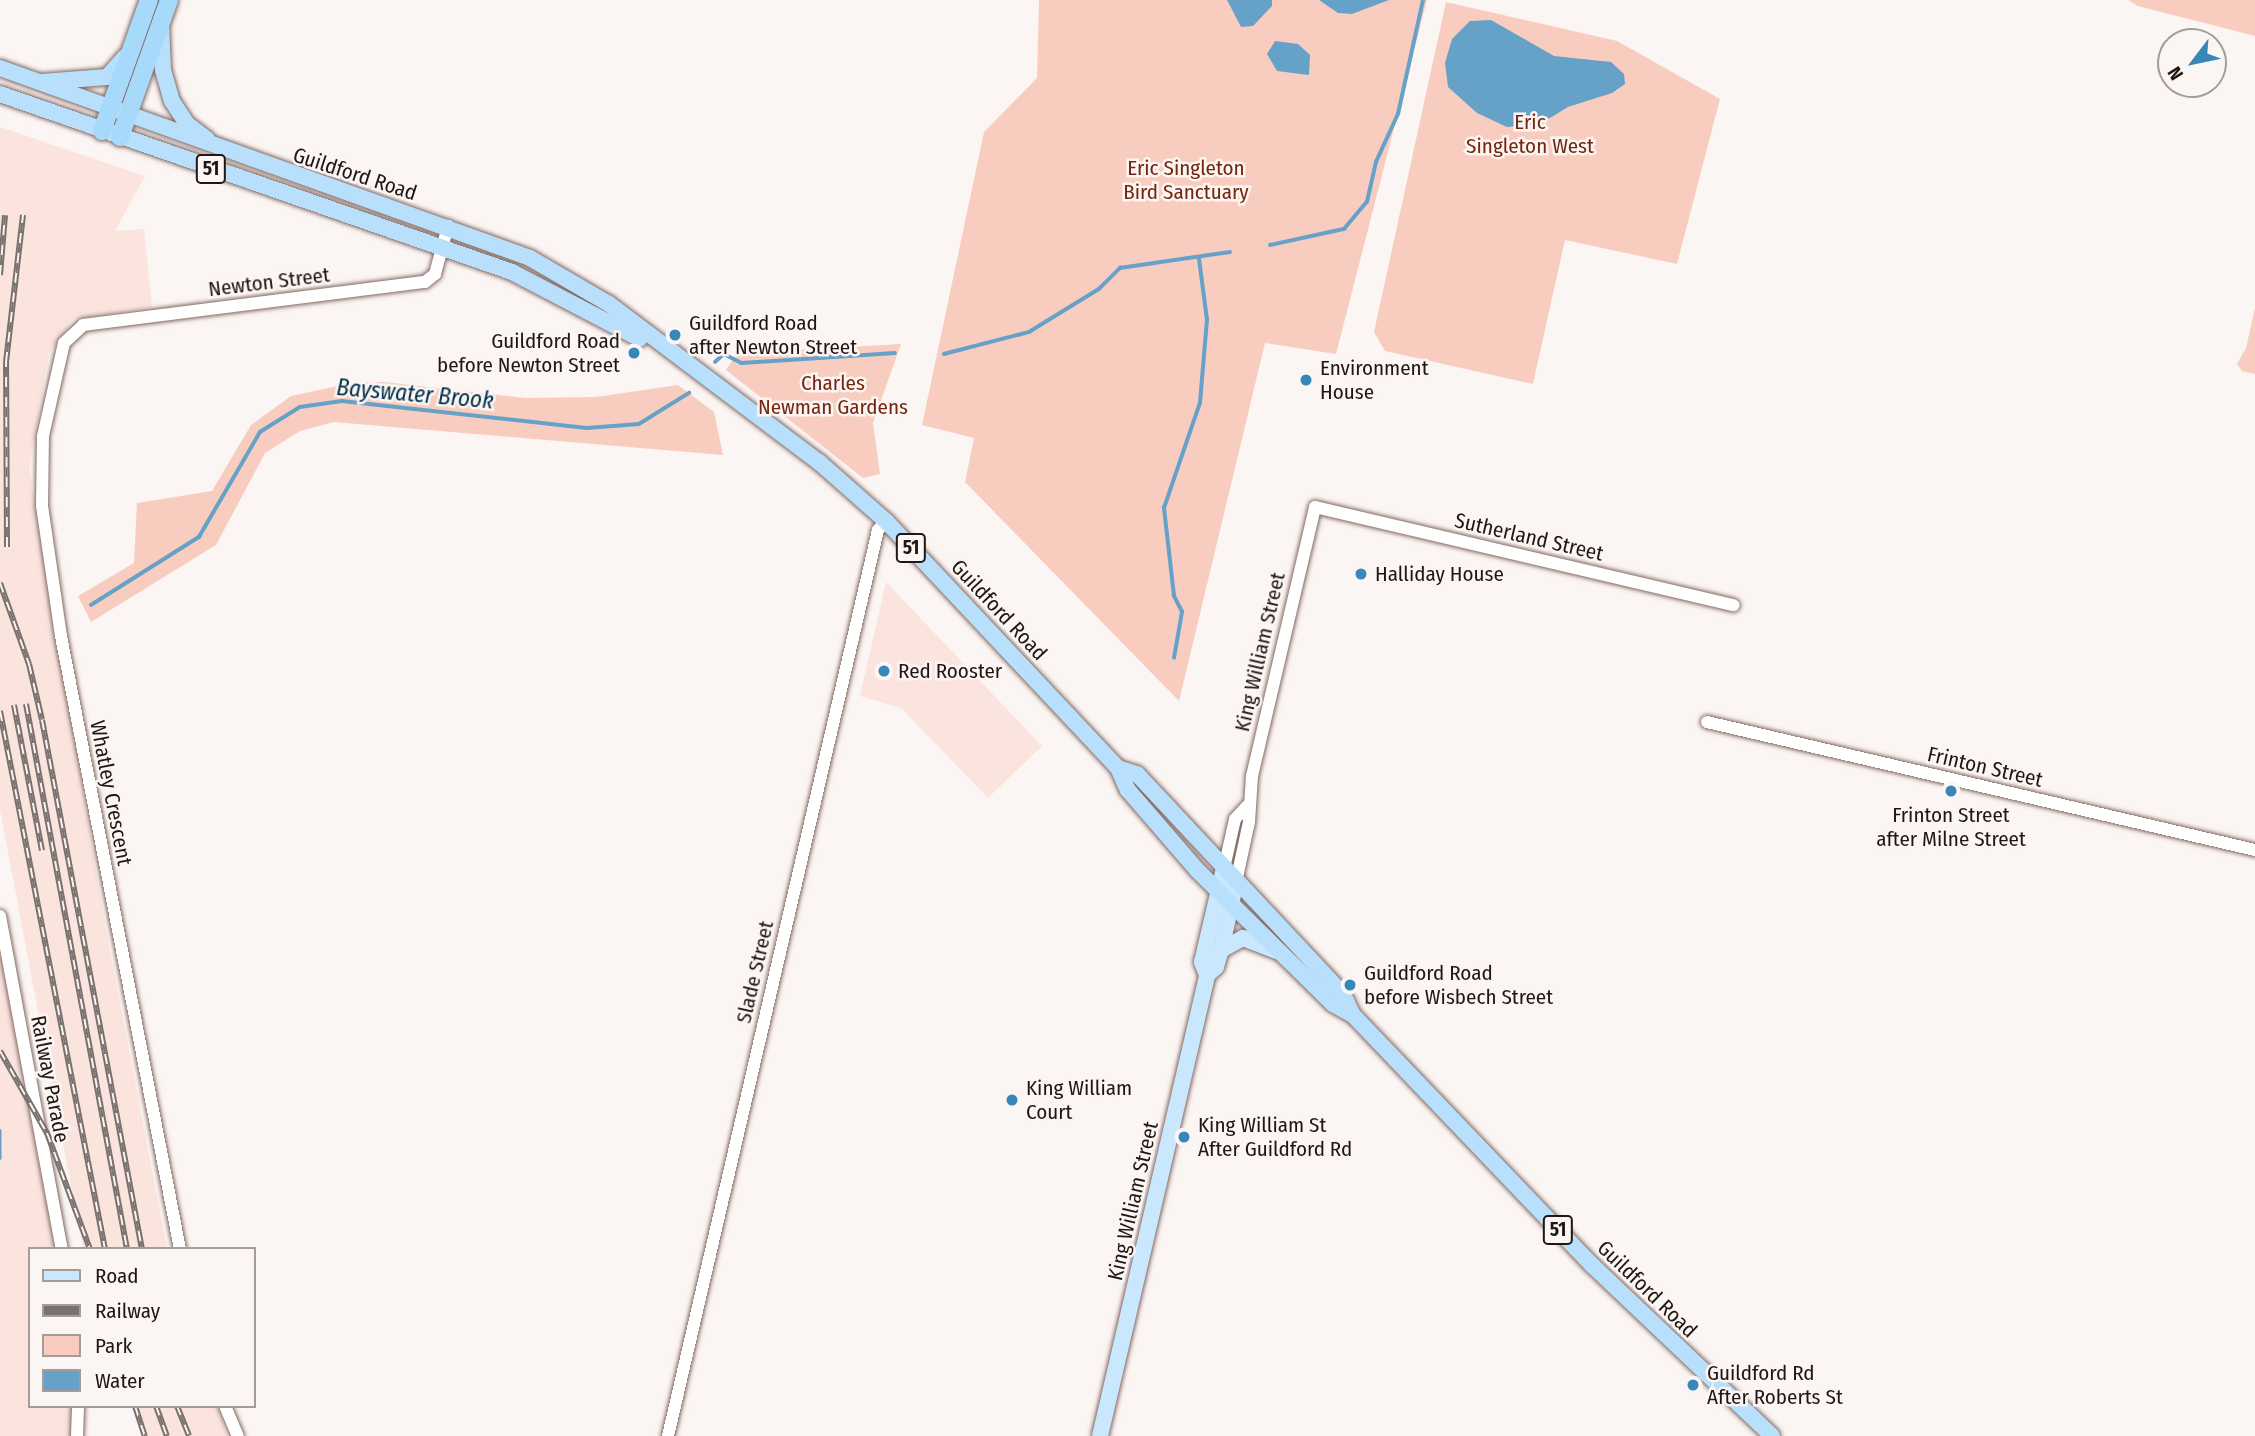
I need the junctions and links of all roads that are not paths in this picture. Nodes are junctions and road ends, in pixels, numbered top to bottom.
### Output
1 (149, 0) edge
2 (169, 0) edge
3 (161, 17) junction
4 (132, 48) junction
5 (0, 68) edge
6 (39, 82) junction
7 (0, 94) edge
8 (108, 110) junction
9 (127, 116) junction
10 (102, 131) junction
11 (120, 138) junction
12 (227, 152) junction
13 (448, 226) junction
14 (441, 249) junction
15 (64, 343) joint
16 (676, 358) junction
17 (1315, 507) joint
18 (886, 521) junction
19 (1734, 606) dead end
20 (1707, 722) dead end
21 (1118, 768) junction
22 (1247, 806) junction
23 (2255, 850) edge
24 (1224, 869) junction
25 (1236, 882) junction
26 (1218, 891) junction
27 (1231, 904) junction
28 (0, 916) edge
29 (1221, 950) junction
30 (1279, 952) junction
31 (1207, 975) junction
32 (1353, 1015) junction
33 (62, 1247) edge
34 (180, 1247) edge
35 (78, 1408) edge
36 (226, 1408) edge
37 (77, 1436) edge
38 (238, 1436) edge
39 (668, 1436) edge
40 (1100, 1436) edge
41 (1772, 1436) edge

1 - 4 highway
2 - 3 highway
3 - 9 highway
3 - 12 highway
4 - 6 highway
4 - 8 highway
5 - 6 highway, Guildford Road / 51
6 - 8 highway, Guildford Road / 51
7 - 10 highway, Guildford Road / 51
8 - 9 highway, Guildford Road / 51
8 - 10 highway
9 - 11 highway
9 - 12 highway, Guildford Road / 51
10 - 11 highway, Guildford Road / 51
11 - 14 highway, Guildford Road / 51
12 - 13 highway, Guildford Road / 51
13 - 14 street, Newton Street
13 - 16 highway, Guildford Road / 51
14 - 15 street, Newton Street
14 - 16 highway, Guildford Road / 51
15 - 34 street, Whatley Crescent
16 - 18 highway, Guildford Road / 51
17 - 19 street, Sutherland Street
17 - 22 street, King William Street
18 - 21 highway, Guildford Road / 51
18 - 39 street, Slade Street
20 - 23 street, Frinton Street
21 - 24 highway, Guildford Road / 51
21 - 26 highway, Guildford Road / 51
22 - 24 street, King William Street
22 - 25 street, King William Street
24 - 25 highway, Guildford Road / 51
24 - 26 main road, King William Street
25 - 27 main road, King William Street
25 - 32 highway, Guildford Road / 51
26 - 27 highway, Guildford Road / 51
26 - 31 main road, King William Street
27 - 29 main road, King William Street
27 - 30 highway, Guildford Road / 51
28 - 33 street, Railway Parade
29 - 30 main road
29 - 31 main road, King William Street
30 - 32 highway, Guildford Road / 51
31 - 40 main road, King William Street
32 - 41 highway, Guildford Road / 51
35 - 37 street
36 - 38 street

